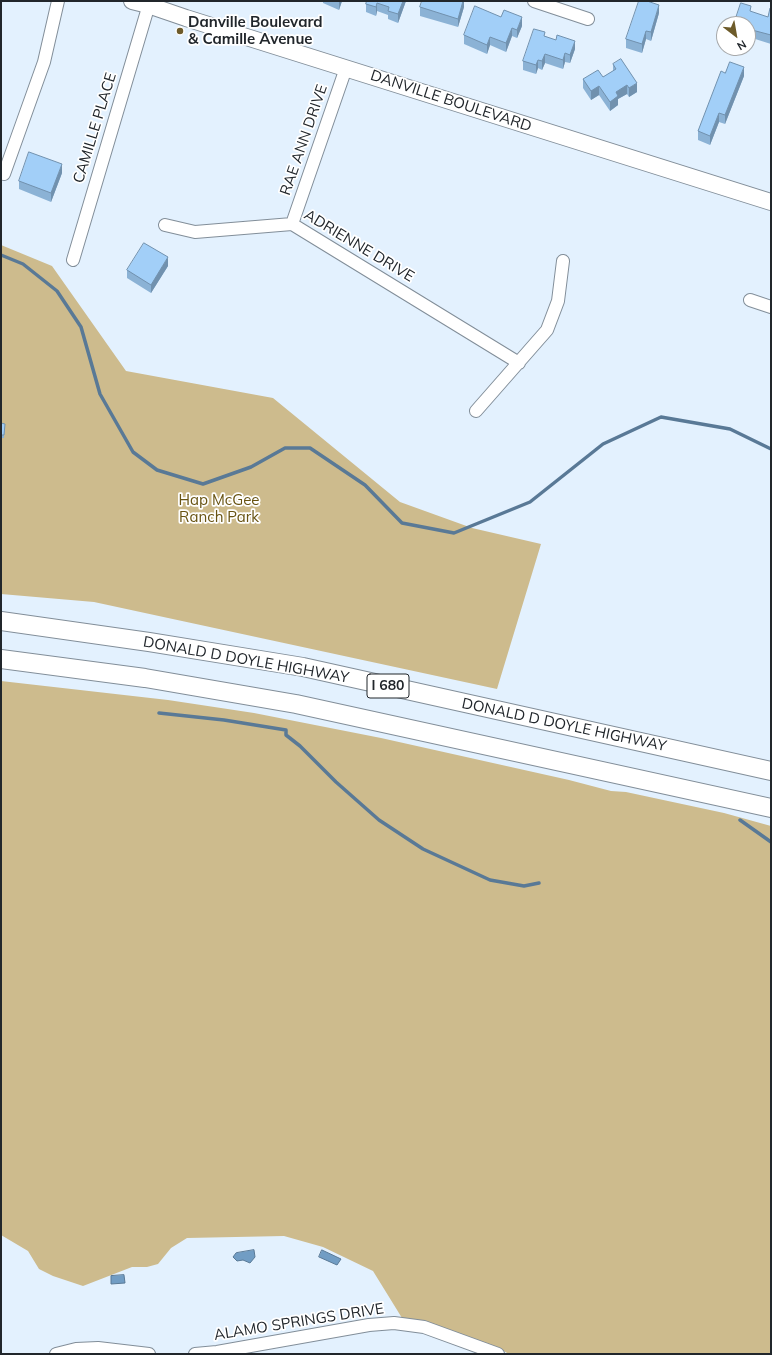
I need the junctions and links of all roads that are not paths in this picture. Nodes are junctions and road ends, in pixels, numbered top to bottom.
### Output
1 (58, 1) edge
2 (132, 1) edge
3 (534, 1) edge
4 (149, 3) edge
5 (588, 19) dead end
6 (346, 68) junction
7 (4, 174) dead end
8 (771, 202) edge
9 (292, 224) junction
10 (165, 225) dead end
11 (73, 260) dead end
12 (563, 261) dead end
13 (750, 300) dead end
14 (771, 307) edge
15 (519, 363) junction
16 (476, 411) dead end
17 (1, 621) edge
18 (1, 659) edge
19 (771, 770) edge
20 (771, 808) edge
21 (56, 1354) edge
22 (149, 1354) edge
23 (195, 1354) edge
24 (498, 1354) edge

1 - 7 street
2 - 4 main road, DANVILLE BOULEVARD
3 - 5 street
4 - 6 main road, DANVILLE BOULEVARD
4 - 11 street, CAMILLE PLACE
6 - 8 main road, DANVILLE BOULEVARD
6 - 9 street, RAE ANN DRIVE
9 - 10 street, ADRIENNE DRIVE
9 - 15 street, ADRIENNE DRIVE
12 - 15 street
13 - 14 street
15 - 16 street
17 - 19 highway, DONALD D DOYLE HIGHWAY / I 680
18 - 20 highway, I 680
21 - 22 street
23 - 24 street, ALAMO SPRINGS DRIVE

